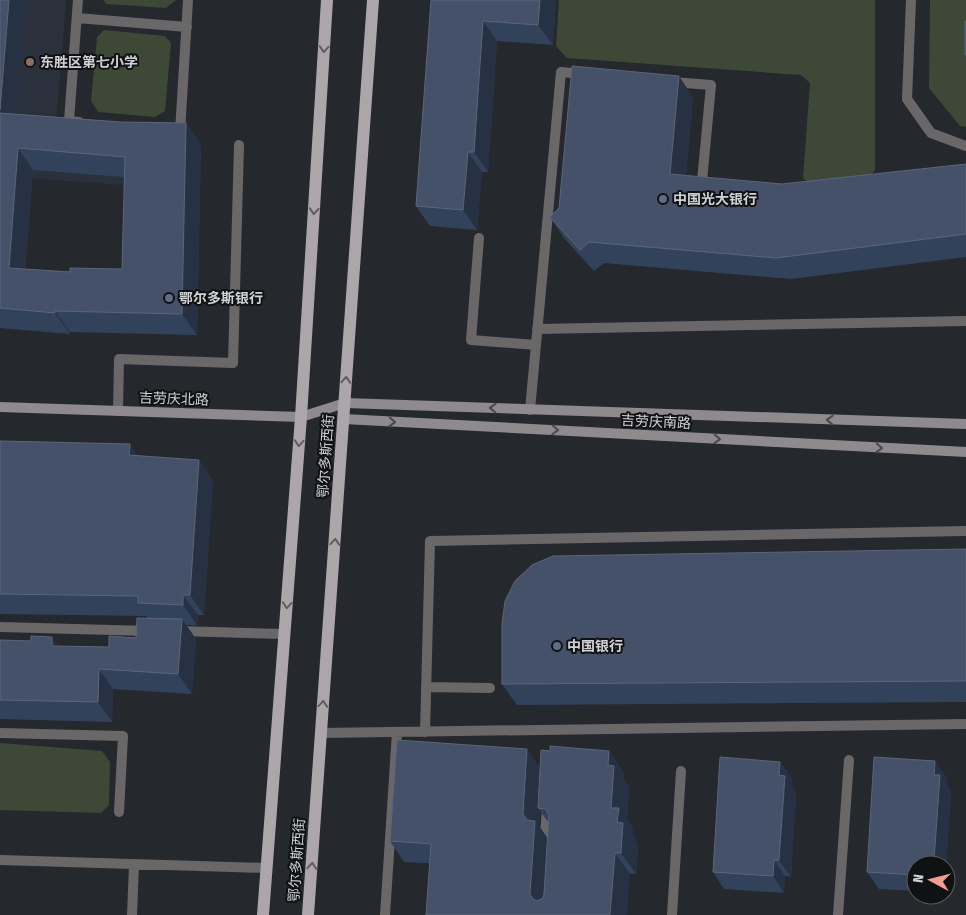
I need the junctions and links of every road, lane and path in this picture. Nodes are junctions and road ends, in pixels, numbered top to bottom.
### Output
1 (78, 0) edge
2 (188, 0) edge
3 (327, 0) edge
4 (373, 0) edge
5 (911, 0) edge
6 (77, 18) junction
7 (187, 26) junction
8 (598, 75) edge
9 (664, 81) edge
10 (87, 123) edge
11 (161, 130) edge
12 (239, 145) dead end
13 (966, 146) edge
14 (702, 181) edge
15 (479, 238) dead end
16 (966, 321) edge
17 (537, 329) junction
18 (536, 345) junction
19 (345, 403) junction
20 (0, 407) edge
21 (530, 410) junction
22 (118, 411) junction
23 (301, 417) junction
24 (344, 419) junction
25 (966, 424) edge
26 (966, 452) edge
27 (966, 531) edge
28 (0, 627) edge
29 (284, 634) junction
30 (426, 686) junction
31 (490, 688) dead end
32 (966, 724) edge
33 (397, 732) junction
34 (425, 732) junction
35 (0, 733) edge
36 (321, 733) junction
37 (849, 760) dead end
38 (681, 771) dead end
39 (547, 798) edge
40 (119, 812) dead end
41 (556, 846) edge
42 (0, 860) edge
43 (134, 864) junction
44 (267, 868) junction
45 (132, 915) edge
46 (263, 915) edge
47 (308, 915) edge
48 (385, 915) edge
49 (672, 915) edge
50 (838, 915) edge

1 - 6 lane
2 - 7 lane
3 -> 23 main road, 鄂尔多斯西街
19 -> 4 main road, 鄂尔多斯西街
5 - 13 lane
6 - 7 lane
6 - 10 lane
7 - 11 lane
8 - 17 lane
9 - 14 lane
12 - 22 lane
15 - 18 lane
16 - 17 lane
17 - 18 lane
18 - 21 lane
21 -> 19 main road, 吉劳庆南路
19 - 23 main road, 吉劳庆北路
19 - 24 main road, 鄂尔多斯西街
20 - 22 main road, 吉劳庆北路
25 -> 21 main road, 吉劳庆南路
22 - 23 main road, 吉劳庆北路
23 -> 29 main road, 鄂尔多斯西街
24 -> 26 main road, 吉劳庆南路
36 -> 24 main road, 鄂尔多斯西街
27 - 30 lane
28 - 29 lane
29 - 44 main road, 鄂尔多斯西街
30 - 31 lane
30 - 34 lane
32 - 34 lane
33 - 34 lane
33 - 36 lane
33 - 48 lane
35 - 40 lane
47 -> 36 main road, 鄂尔多斯西街
37 - 50 lane
38 - 49 lane
39 - 41 lane
42 - 43 lane
43 - 44 lane
43 - 45 lane
44 - 46 main road, 鄂尔多斯西街

